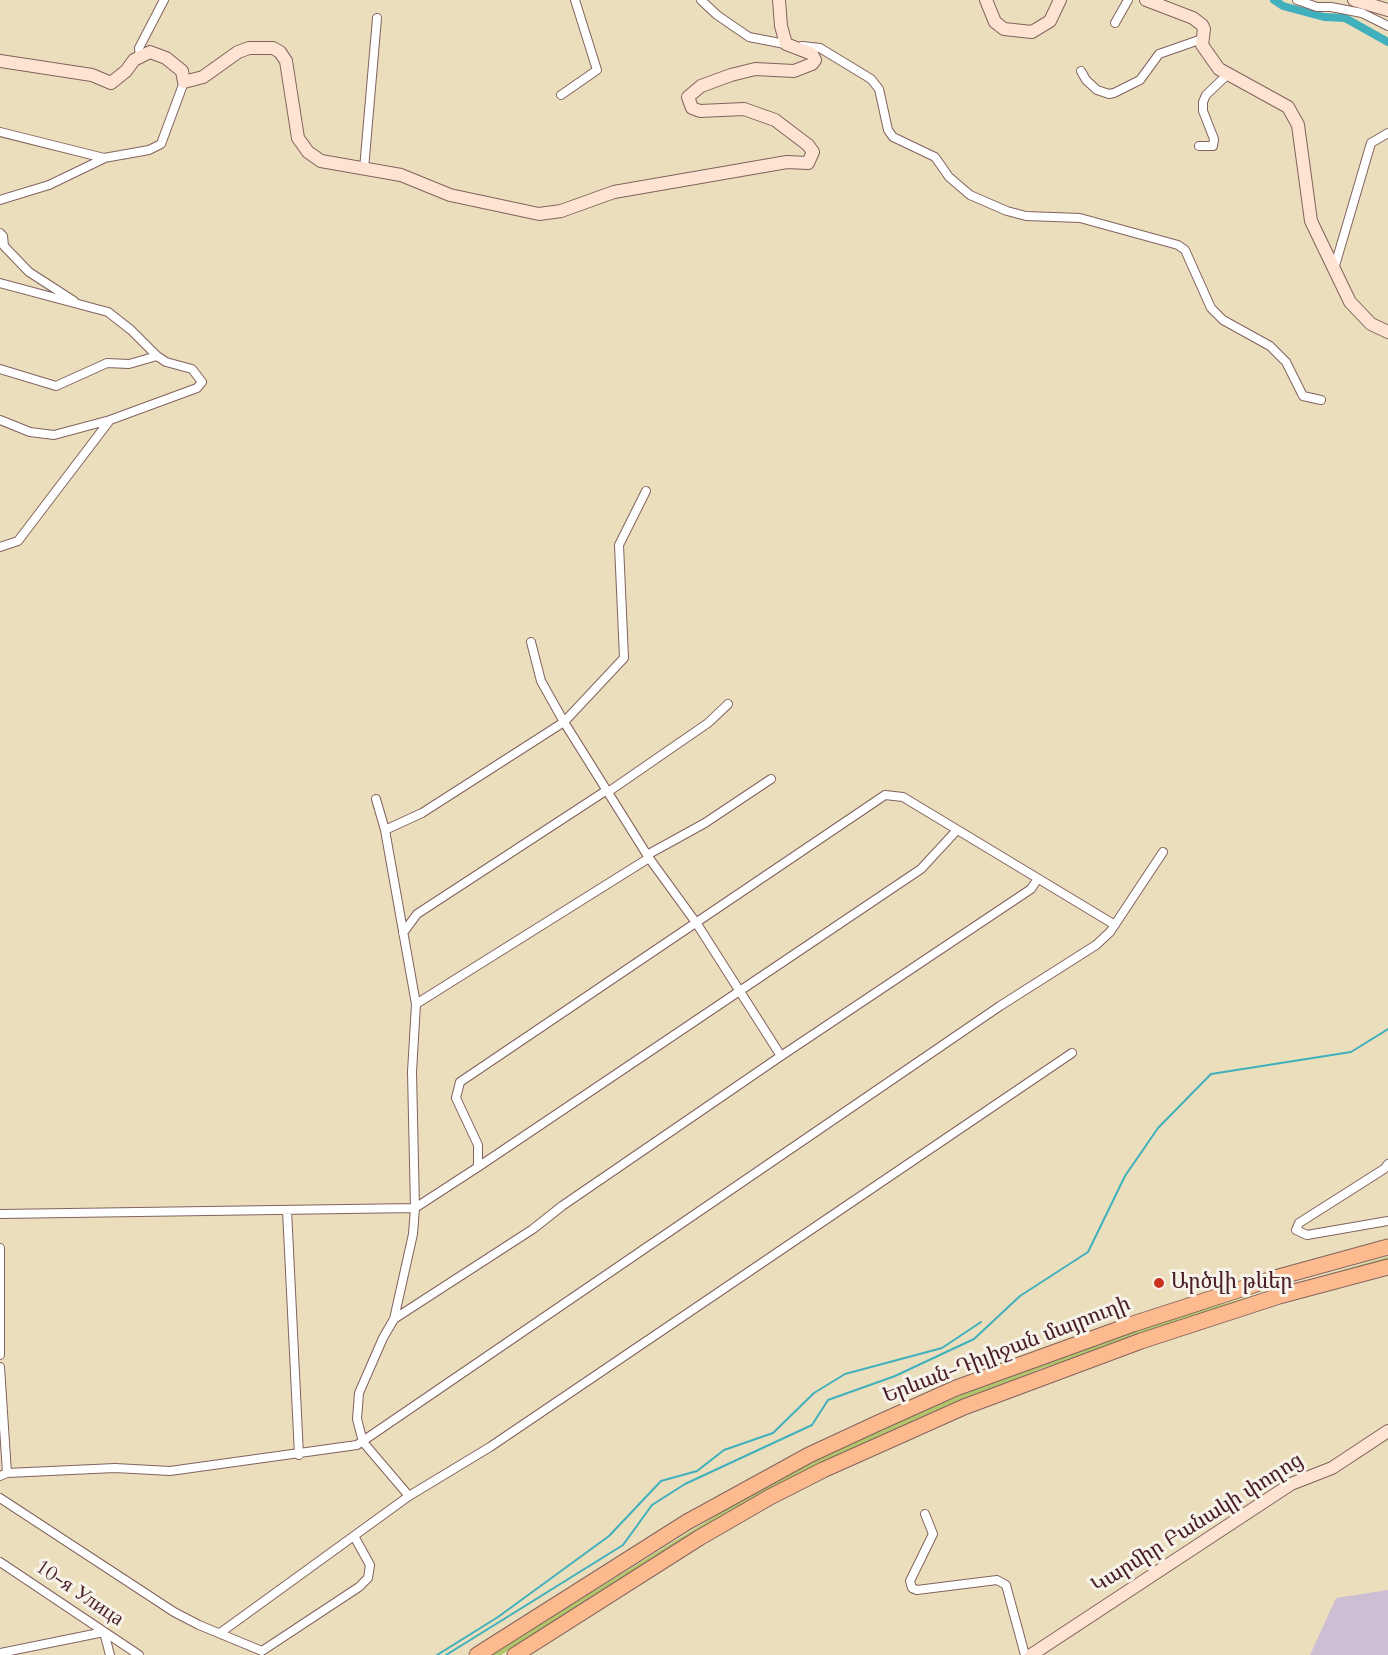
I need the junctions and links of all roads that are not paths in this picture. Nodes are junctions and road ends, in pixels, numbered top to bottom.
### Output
1 (164, 0) edge
2 (575, 0) edge
3 (701, 0) edge
4 (779, 0) edge
5 (986, 0) edge
6 (1060, 0) edge
7 (1128, 0) edge
8 (1146, 0) edge
9 (1297, 0) edge
10 (1354, 0) edge
11 (1388, 10) edge
12 (377, 18) dead end
13 (1115, 23) dead end
14 (1388, 26) edge
15 (1202, 39) junction
16 (786, 44) junction
17 (140, 57) junction
18 (0, 61) edge
19 (1081, 70) dead end
20 (1228, 74) junction
21 (184, 82) junction
22 (561, 95) dead end
23 (0, 132) edge
24 (1388, 133) edge
25 (1199, 146) dead end
26 (104, 158) junction
27 (364, 169) junction
28 (0, 200) edge
29 (0, 233) edge
30 (2, 246) edge
31 (1334, 269) junction
32 (0, 283) edge
33 (81, 305) junction
34 (1388, 332) edge
35 (158, 356) junction
36 (0, 369) edge
37 (1321, 399) dead end
38 (0, 420) edge
39 (110, 420) junction
40 (646, 491) dead end
41 (0, 547) edge
42 (531, 642) dead end
43 (728, 704) dead end
44 (564, 722) junction
45 (771, 779) dead end
46 (608, 791) junction
47 (376, 800) dead end
48 (385, 830) junction
49 (957, 830) junction
50 (1163, 852) dead end
51 (648, 856) junction
52 (1037, 880) junction
53 (697, 924) junction
54 (1115, 925) junction
55 (403, 933) junction
56 (738, 992) junction
57 (416, 1004) junction
58 (1072, 1053) dead end
59 (781, 1056) junction
60 (1388, 1164) edge
61 (478, 1167) junction
62 (415, 1208) junction
63 (287, 1210) junction
64 (0, 1214) edge
65 (1388, 1221) edge
66 (1388, 1247) edge
67 (0, 1248) edge
68 (1388, 1267) edge
69 (1, 1294) edge
70 (394, 1319) junction
71 (0, 1354) edge
72 (0, 1367) edge
73 (1388, 1431) edge
74 (363, 1442) junction
75 (299, 1455) junction
76 (3, 1475) edge
77 (410, 1496) junction
78 (0, 1498) edge
79 (925, 1514) dead end
80 (354, 1536) junction
81 (0, 1562) edge
82 (9, 1569) junction
83 (0, 1573) edge
84 (104, 1632) junction
85 (220, 1633) junction
86 (0, 1653) edge
87 (110, 1655) edge
88 (139, 1655) edge
89 (477, 1655) edge
90 (515, 1655) edge
91 (1025, 1655) edge
92 (1031, 1655) edge

1 - 17 street
2 - 22 street
3 - 16 street
4 - 16 street
5 - 6 street
7 - 13 street
8 - 15 street
9 - 14 street
10 - 11 street
12 - 27 street
15 - 19 street
15 - 20 street
16 - 27 street
16 - 37 street
17 - 18 street
17 - 21 street
20 - 25 street
20 - 31 street
21 - 26 street
21 - 27 street
23 - 26 street
24 - 31 street
26 - 28 street
29 - 30 street
30 - 33 street
31 - 34 street
32 - 33 street
33 - 35 street
35 - 36 street
35 - 39 street
38 - 39 street
39 - 41 street
40 - 44 street
42 - 44 street
43 - 46 street
44 - 46 street
44 - 48 street
45 - 51 street
46 - 51 street
46 - 55 street
47 - 48 street
48 - 55 street
49 - 52 street
49 - 53 street
49 - 56 street
50 - 54 street
51 - 53 street
51 - 57 street
52 - 54 street
52 - 59 street
53 - 56 street
53 - 61 street
54 - 74 street
55 - 57 street
56 - 59 street
56 - 61 street
57 - 62 street
58 - 77 street
59 - 70 street
60 - 65 street
61 - 62 street
62 - 63 street
62 - 70 street
63 - 64 street
63 - 75 street
66 - 89 highway, Երևան-Դիլիջան մայրուղի
67 - 69 street
68 - 90 highway, Երևան-Դիլիջան մայրուղի
69 - 71 street
70 - 74 street
72 - 76 street
73 - 92 street, Կարմիր Բանակի փողոց
74 - 75 street
74 - 77 street
75 - 76 street
77 - 80 street
78 - 85 street
79 - 91 street
80 - 85 street
80 - 85 street
81 - 82 street, 10-я Улица
82 - 83 street
82 - 84 street, 10-я Улица
84 - 86 street
84 - 87 street
84 - 88 street, 10-я Улица

